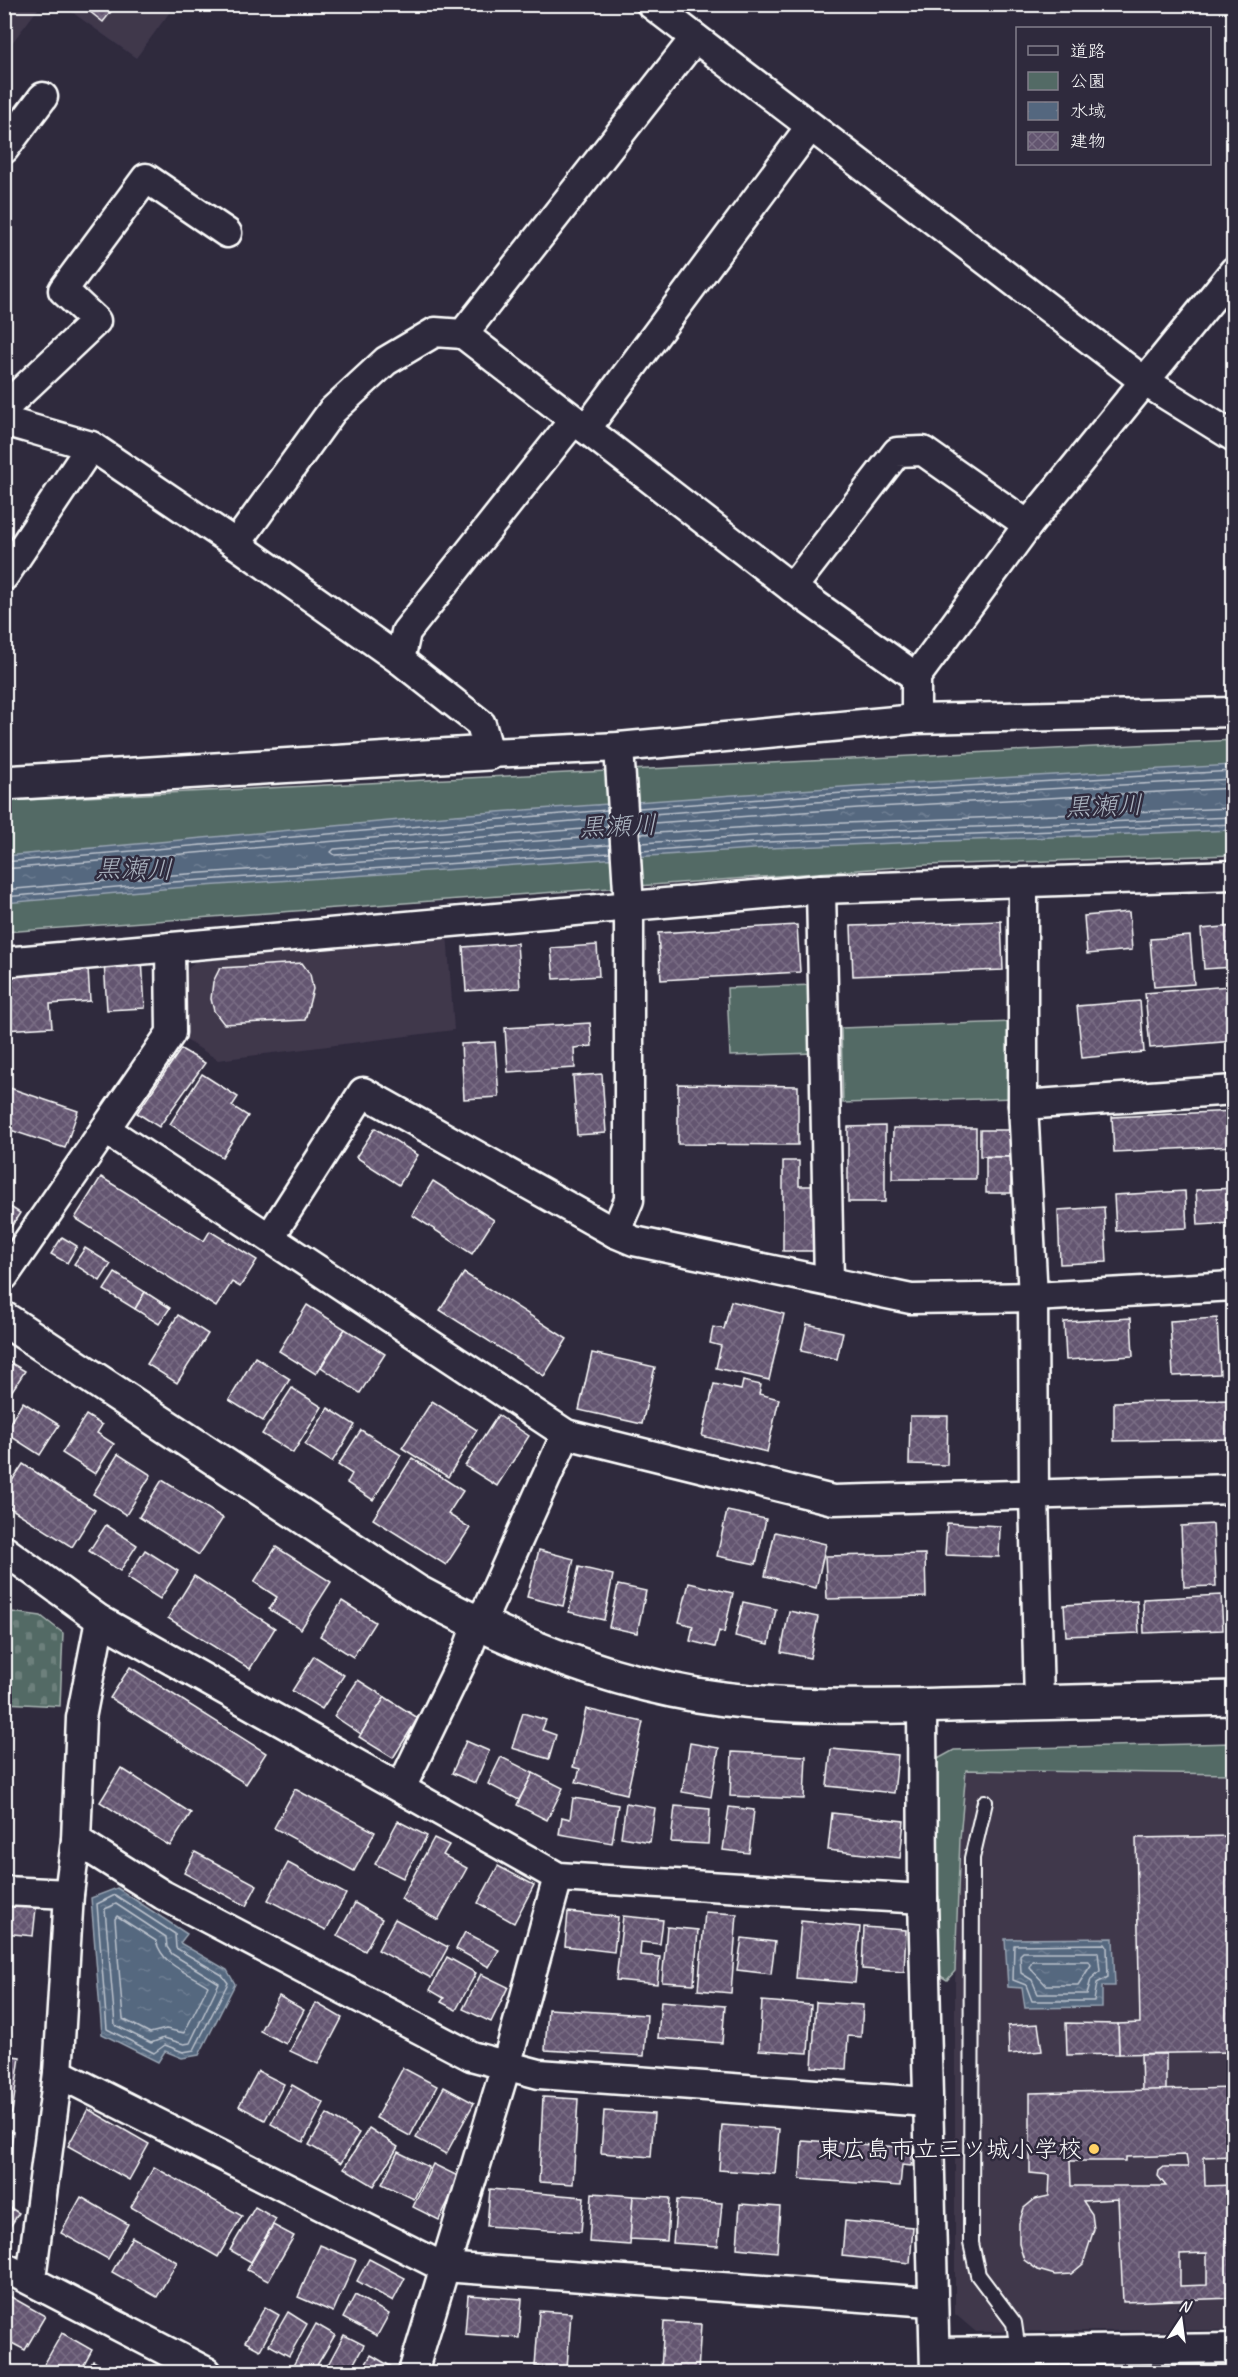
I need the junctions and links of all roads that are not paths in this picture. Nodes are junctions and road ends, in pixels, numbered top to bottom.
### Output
1 (651, 4) edge
2 (695, 39) junction
3 (44, 97) dead end
4 (810, 127) junction
5 (4, 149) edge
6 (227, 233) dead end
7 (1233, 271) edge
8 (463, 334) junction
9 (1144, 381) junction
10 (4, 408) edge
11 (4, 421) edge
12 (580, 424) junction
13 (1233, 437) edge
14 (91, 446) junction
15 (1028, 525) junction
16 (236, 544) junction
17 (4, 576) edge
18 (792, 588) junction
19 (400, 660) junction
20 (916, 677) junction
21 (1233, 712) edge
22 (916, 719) junction
23 (489, 753) junction
24 (619, 754) junction
25 (4, 783) edge
26 (1233, 875) edge
27 (1023, 883) junction
28 (821, 889) junction
29 (628, 901) junction
30 (170, 947) junction
31 (4, 962) edge
32 (1233, 1090) edge
33 (1023, 1105) junction
34 (105, 1129) junction
35 (615, 1233) junction
36 (270, 1237) junction
37 (4, 1276) edge
38 (829, 1281) junction
39 (1233, 1286) edge
40 (1033, 1298) junction
41 (4, 1319) edge
42 (566, 1434) junction
43 (1233, 1489) edge
44 (1034, 1494) junction
45 (4, 1550) edge
46 (100, 1620) junction
47 (477, 1624) junction
48 (1233, 1698) edge
49 (1039, 1702) junction
50 (922, 1706) junction
51 (401, 1788) junction
52 (984, 1802) dead end
53 (76, 1840) junction
54 (558, 1877) junction
55 (4, 1891) edge
56 (69, 1894) junction
57 (923, 1899) junction
58 (506, 2066) junction
59 (58, 2073) junction
60 (927, 2102) junction
61 (4, 2267) edge
62 (443, 2267) junction
63 (31, 2278) junction
64 (932, 2302) junction
65 (1233, 2348) edge
66 (1018, 2351) junction
67 (936, 2362) edge
68 (207, 2373) edge
69 (413, 2373) edge

1 - 2 street
2 - 4 street
2 - 8 street
3 - 5 street
4 - 9 street
4 - 12 street
6 - 10 street
7 - 9 street
8 - 12 street
8 - 16 street
9 - 13 street
9 - 15 street
11 - 14 street
12 - 18 street
12 - 19 street
14 - 16 street
14 - 17 street
15 - 18 street
15 - 20 street
16 - 19 street
18 - 20 street
19 - 23 street
20 - 22 street
21 - 22 street
22 - 24 street
23 - 24 street
23 - 25 street
24 - 29 street
26 - 27 street
27 - 28 street
27 - 33 street
28 - 29 street
28 - 38 street
29 - 30 street
29 - 35 street
30 - 31 street
30 - 34 street
32 - 33 street
33 - 40 street
34 - 36 street
34 - 37 street
35 - 36 street
35 - 38 street
36 - 42 street
38 - 40 street
39 - 40 street
40 - 44 street
41 - 47 street
42 - 44 street
42 - 47 street
43 - 44 street
44 - 49 street
45 - 46 street
46 - 51 street
46 - 53 street
47 - 50 street
47 - 51 street
48 - 49 street
49 - 50 street
50 - 57 street
51 - 54 street
52 - 66 lane
53 - 56 street
53 - 58 street
54 - 57 street
54 - 58 street
55 - 56 street
56 - 59 street
57 - 60 street
58 - 60 street
58 - 62 street
59 - 62 street
59 - 63 street
60 - 64 street
61 - 63 street
62 - 64 street
62 - 69 street
63 - 68 street
64 - 67 street
65 - 66 street
66 - 67 street

